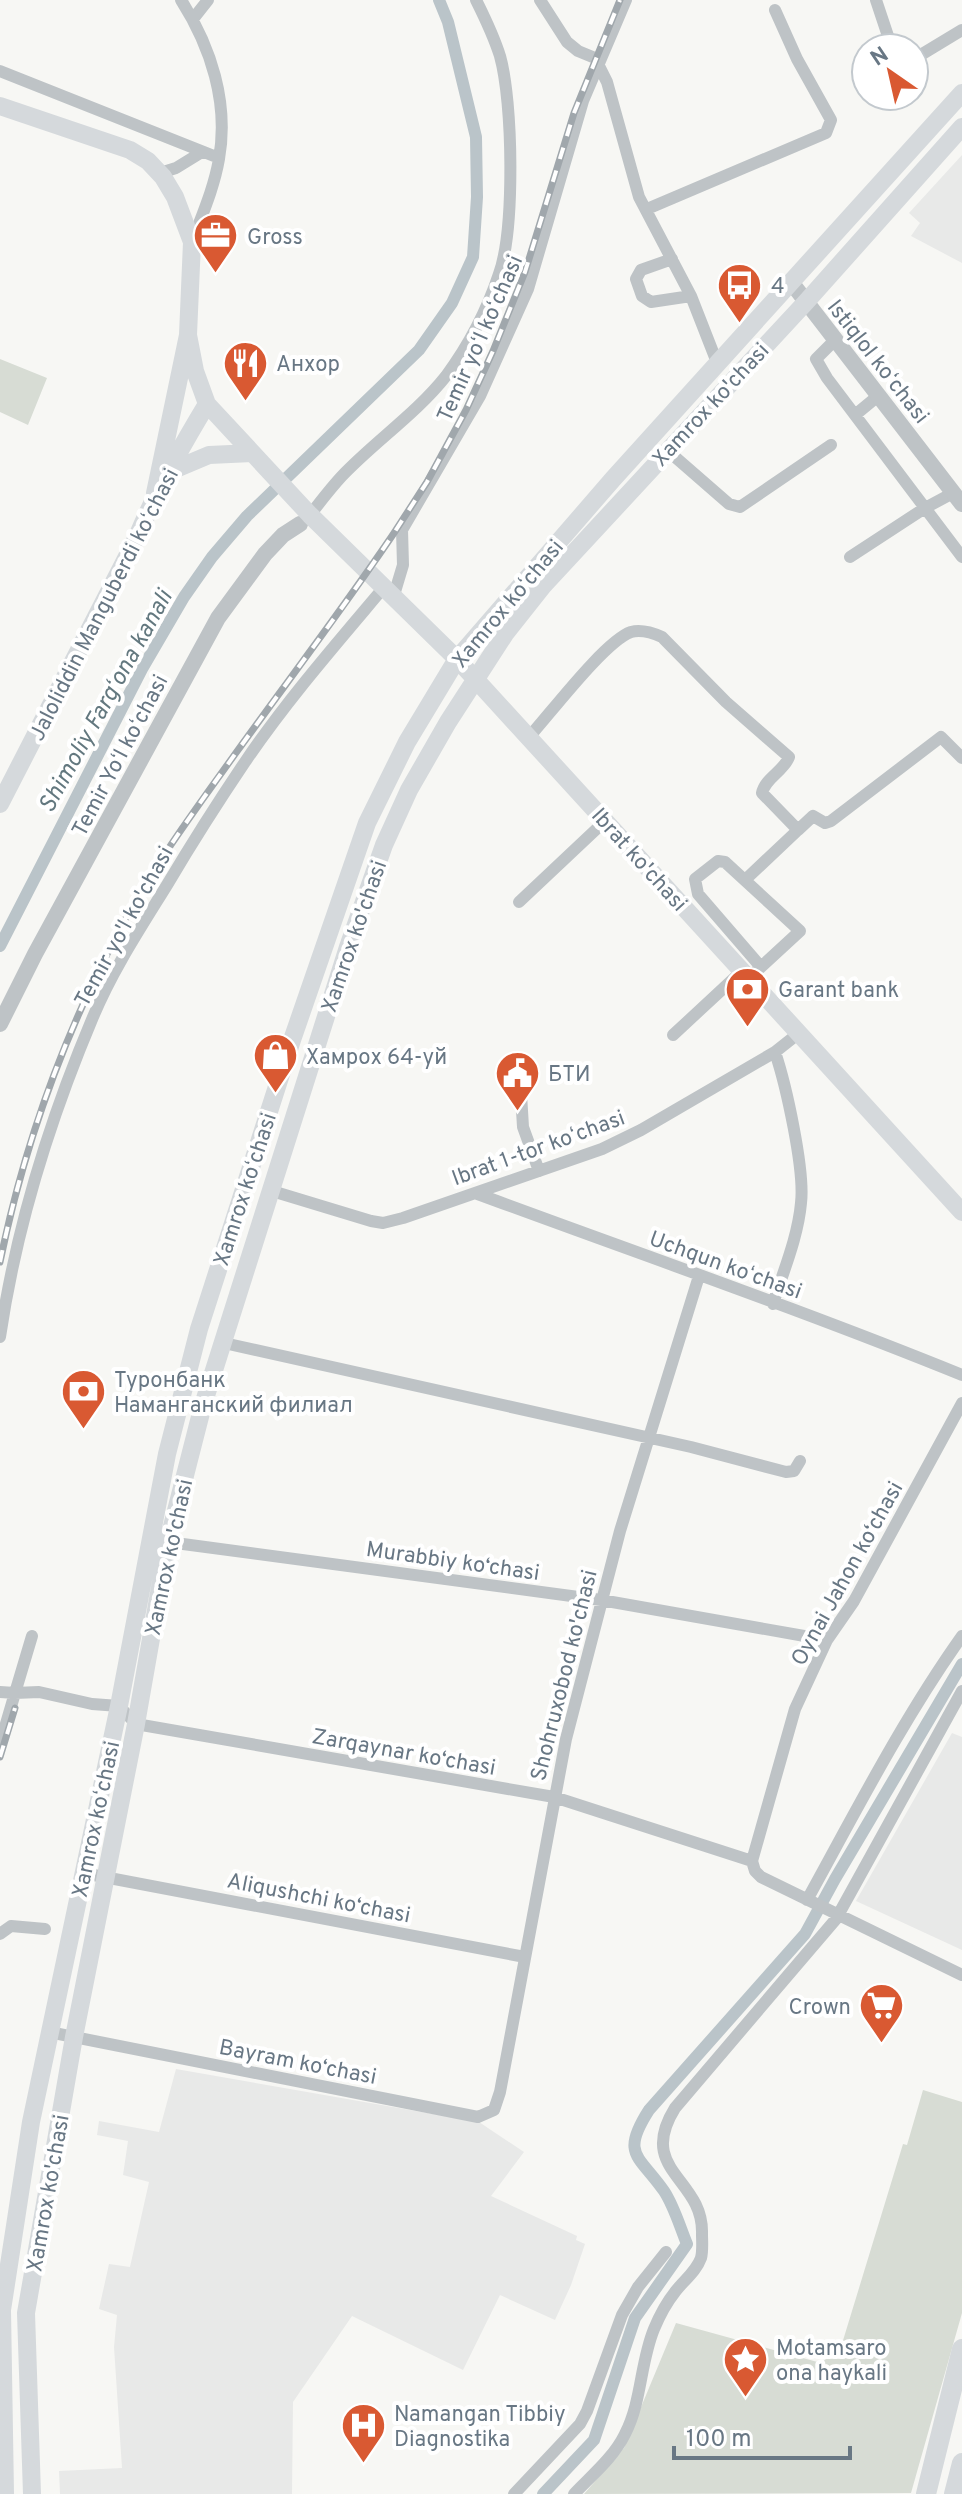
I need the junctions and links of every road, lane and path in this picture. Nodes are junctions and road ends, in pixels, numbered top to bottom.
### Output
1 (181, 0) edge
2 (208, 0) edge
3 (476, 0) edge
4 (540, 0) edge
5 (626, 0) edge
6 (876, 0) edge
7 (775, 10) dead end
8 (193, 19) junction
9 (962, 30) edge
10 (887, 32) edge
11 (930, 49) edge
12 (596, 61) junction
13 (0, 71) edge
14 (962, 93) edge
15 (0, 106) edge
16 (962, 127) edge
17 (202, 152) junction
18 (219, 158) junction
19 (160, 173) junction
20 (647, 209) junction
21 (192, 242) junction
22 (672, 259) junction
23 (791, 282) junction
24 (691, 296) junction
25 (806, 302) junction
26 (188, 335) junction
27 (835, 340) junction
28 (718, 365) junction
29 (878, 396) junction
30 (207, 404) junction
31 (855, 415) junction
32 (831, 445) dead end
33 (667, 450) junction
34 (257, 458) junction
35 (171, 471) junction
36 (155, 493) junction
37 (958, 499) edge
38 (925, 508) junction
39 (305, 520) junction
40 (850, 557) dead end
41 (962, 557) edge
42 (389, 590) junction
43 (457, 659) junction
44 (476, 679) junction
45 (529, 737) junction
46 (962, 758) edge
47 (0, 804) edge
48 (605, 821) junction
49 (798, 830) junction
50 (745, 880) junction
51 (519, 902) dead end
52 (751, 972) junction
53 (0, 1024) edge
54 (799, 1033) junction
55 (673, 1035) dead end
56 (775, 1052) junction
57 (521, 1094) dead end
58 (539, 1171) junction
59 (272, 1191) junction
60 (475, 1193) junction
61 (962, 1212) edge
62 (233, 1227) junction
63 (258, 1236) junction
64 (699, 1276) junction
65 (773, 1304) junction
66 (0, 1337) edge
67 (224, 1343) junction
68 (962, 1375) edge
69 (962, 1403) edge
70 (649, 1439) junction
71 (800, 1461) dead end
72 (168, 1542) junction
73 (601, 1600) junction
74 (32, 1636) dead end
75 (962, 1636) edge
76 (827, 1640) junction
77 (962, 1691) edge
78 (0, 1692) edge
79 (15, 1693) junction
80 (119, 1706) junction
81 (136, 1724) junction
82 (0, 1744) edge
83 (554, 1797) junction
84 (752, 1861) junction
85 (83, 1873) junction
86 (105, 1877) junction
87 (809, 1901) junction
88 (835, 1914) junction
89 (45, 1929) dead end
90 (0, 1934) edge
91 (525, 1957) junction
92 (962, 1975) edge
93 (49, 2032) junction
94 (74, 2037) junction
95 (500, 2092) joint
96 (666, 2252) dead end
97 (1, 2309) edge
98 (26, 2313) junction
99 (962, 2349) edge
100 (962, 2463) edge
101 (5, 2494) edge
102 (32, 2494) edge
103 (514, 2494) edge
104 (574, 2494) edge
105 (926, 2494) edge
106 (954, 2494) edge

1 - 8 street
2 - 8 street
3 - 39 street
4 - 12 street
5 - 12 street, Temir yoʻl koʻchasi
6 - 10 street
7 - 20 street
8 - 18 street
9 - 11 street
12 - 20 street
12 - 42 street, Temir yoʻl koʻchasi
13 - 17 street
14 - 23 main road, Xamrox koʻchasi
15 - 19 main road
16 - 25 main road, Xamrox ko'chasi
17 - 18 street
17 - 19 street
18 - 21 street
19 - 21 main road
20 - 22 street
21 - 26 main road
22 - 24 street
22 - 24 street
23 - 25 street, Istiqlol koʻchasi
23 - 28 main road, Xamrox koʻchasi
24 - 28 street
25 - 27 street, Istiqlol koʻchasi
25 - 33 main road, Xamrox ko'chasi
26 - 30 main road
26 - 36 main road
27 - 29 street, Istiqlol koʻchasi
27 - 31 street
28 - 43 main road, Xamrox koʻchasi
29 - 31 street
29 - 37 street, Istiqlol koʻchasi
30 - 34 main road, Ibrat ko'chasi
30 - 35 main road, Jaloliddin Manguberdi koʻchasi
31 - 38 street
32 - 33 street
33 - 44 main road, Xamrox ko'chasi
34 - 35 main road
34 - 39 main road, Ibrat ko'chasi
35 - 36 main road, Jaloliddin Manguberdi koʻchasi
36 - 47 main road, Jaloliddin Manguberdi koʻchasi
37 - 38 street
38 - 40 street
38 - 41 street
39 - 42 main road, Ibrat ko'chasi
39 - 53 street, Temir Yoʻl koʻchasi
42 - 43 main road, Ibrat ko'chasi
42 - 66 street, Temir yo'l ko'chasi
43 - 44 main road, Ibrat ko'chasi
43 - 62 main road, Xamrox koʻchasi
44 - 45 main road, Ibrat ko'chasi
44 - 59 main road, Xamrox ko'chasi
45 - 48 main road, Ibrat ko'chasi
45 - 49 street
46 - 49 street
48 - 51 street
48 - 52 main road, Ibrat ko'chasi
49 - 50 street
50 - 52 street
50 - 52 street
52 - 54 main road, Ibrat ko'chasi
52 - 55 street
54 - 56 street, Ibrat 1-tor koʻchasi
54 - 61 main road, Ibrat ko'chasi
56 - 58 street, Ibrat 1-tor koʻchasi
56 - 65 street
57 - 58 street
58 - 60 street, Ibrat 1-tor koʻchasi
59 - 60 street, Ibrat 1-tor koʻchasi
59 - 63 main road, Xamrox ko'chasi
60 - 64 street, Uchqun koʻchasi
62 - 63 street
62 - 80 main road, Xamrox koʻchasi
63 - 67 main road, Xamrox ko'chasi
64 - 65 street, Uchqun koʻchasi
64 - 70 street, Shohruxobod ko'chasi
65 - 68 street, Uchqun koʻchasi
67 - 70 street
67 - 72 main road, Xamrox ko'chasi
69 - 76 street, Oynai Jahon ko‘chasi
70 - 71 street
70 - 73 street, Shohruxobod ko'chasi
72 - 73 street, Murabbiy ko‘chasi
72 - 81 main road, Xamrox ko'chasi
73 - 76 street, Murabbiy ko‘chasi
73 - 83 street, Shohruxobod ko'chasi
74 - 79 street
75 - 87 street
76 - 84 street, Oynai Jahon ko‘chasi
77 - 88 street
78 - 79 street
79 - 80 street
79 - 82 street
80 - 81 street
80 - 85 main road, Xamrox koʻchasi
81 - 83 street, Zarqaynar ko‘chasi
81 - 86 main road, Xamrox ko'chasi
83 - 84 street, Zarqaynar ko‘chasi
83 - 91 street, Shohruxobod ko'chasi
84 - 87 street
85 - 86 street, Aliqushchi ko‘chasi
85 - 93 main road, Xamrox koʻchasi
86 - 91 street, Aliqushchi ko‘chasi
86 - 94 main road, Xamrox ko'chasi
87 - 88 street
88 - 92 street
88 - 104 street
89 - 90 street
91 - 95 street, Shohruxobod ko'chasi
93 - 94 street, Bayram ko‘chasi
93 - 97 main road, Xamrox koʻchasi
94 - 95 street, Bayram ko‘chasi
94 - 98 main road, Xamrox ko'chasi
96 - 103 street
97 - 98 main road
97 - 101 main road, Xamrox koʻchasi
98 - 102 main road, Xamrox ko'chasi
99 - 105 main road
100 - 106 main road

